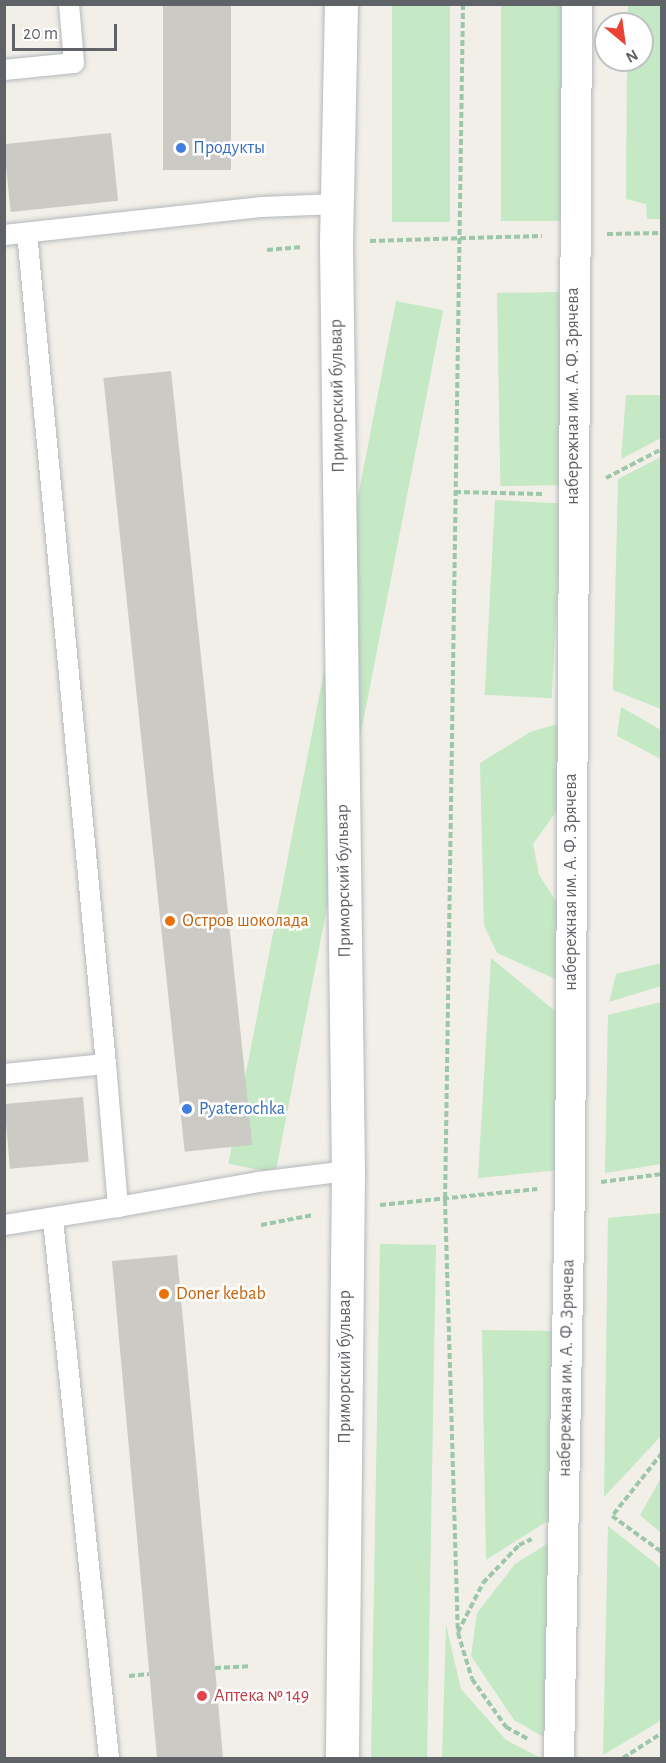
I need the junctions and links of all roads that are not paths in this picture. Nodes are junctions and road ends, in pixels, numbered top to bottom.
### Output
1 (69, 4) edge
2 (341, 4) edge
3 (577, 4) edge
4 (4, 70) edge
5 (337, 204) junction
6 (27, 233) junction
7 (4, 236) edge
8 (106, 1064) junction
9 (4, 1074) edge
10 (348, 1171) junction
11 (118, 1208) junction
12 (53, 1220) junction
13 (4, 1225) edge
14 (109, 1758) edge
15 (342, 1758) edge
16 (559, 1758) edge

1 - 4 lane
2 - 5 street, Приморский бульвар
3 - 16 street, набережная им. А. Ф. Зрячева
5 - 6 lane
5 - 10 street, Приморский бульвар
6 - 7 lane
6 - 8 lane
8 - 9 lane
8 - 11 lane
10 - 11 lane
10 - 15 street, Приморский бульвар
11 - 12 lane
12 - 13 lane
12 - 14 lane

